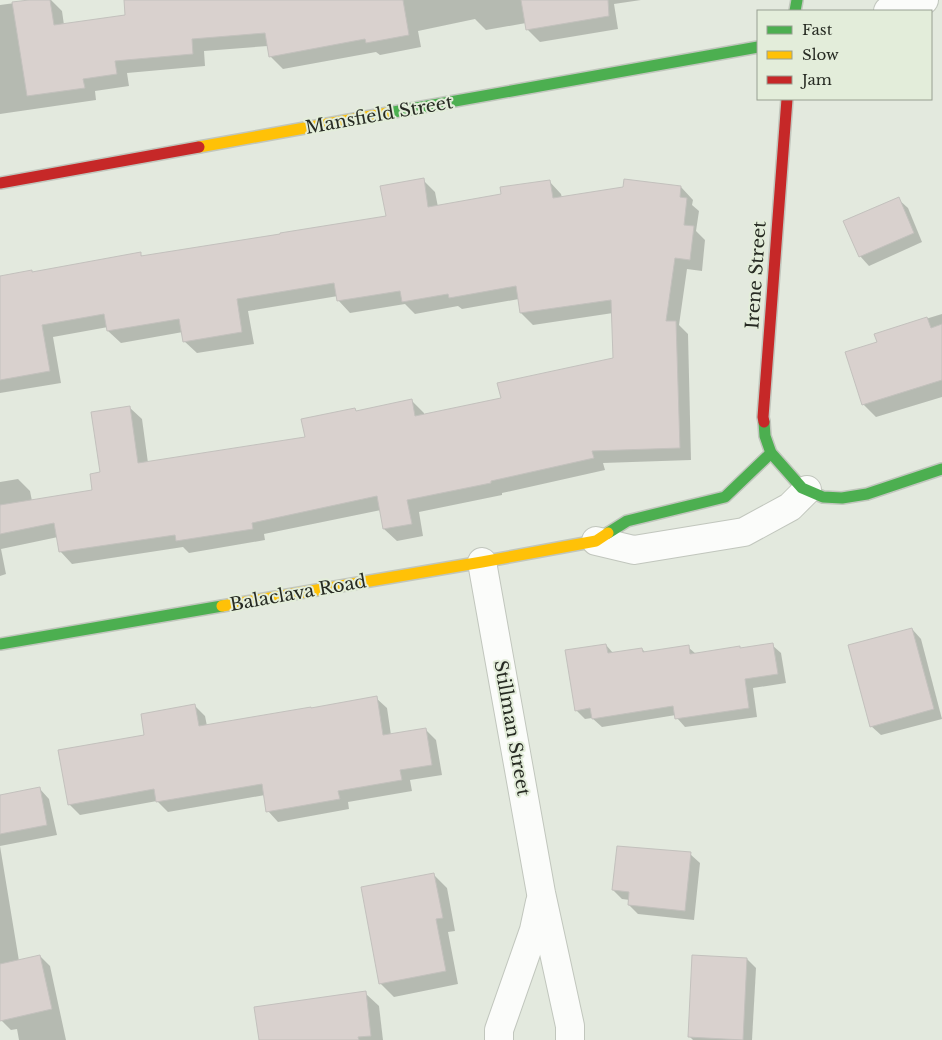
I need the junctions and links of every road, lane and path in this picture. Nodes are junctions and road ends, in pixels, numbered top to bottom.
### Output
1 (924, 0) edge
2 (891, 10) edge
3 (757, 47) edge
4 (787, 100) edge
5 (0, 182) edge
6 (771, 453) junction
7 (942, 469) edge
8 (807, 490) junction
9 (596, 541) junction
10 (482, 562) junction
11 (0, 644) edge
12 (541, 893) junction
13 (499, 1040) edge
14 (570, 1040) edge

1 - 2 street
3 - 5 street, Mansfield Street
4 - 6 street, Irene Street
6 - 8 street
6 - 9 street, Balaclava Road
7 - 8 street
8 - 9 street, Balaclava Road
9 - 10 street, Balaclava Road
10 - 11 street, Balaclava Road
10 - 12 street, Stillman Street
12 - 13 street, Stillman Street
12 - 14 street, Stillman Street

